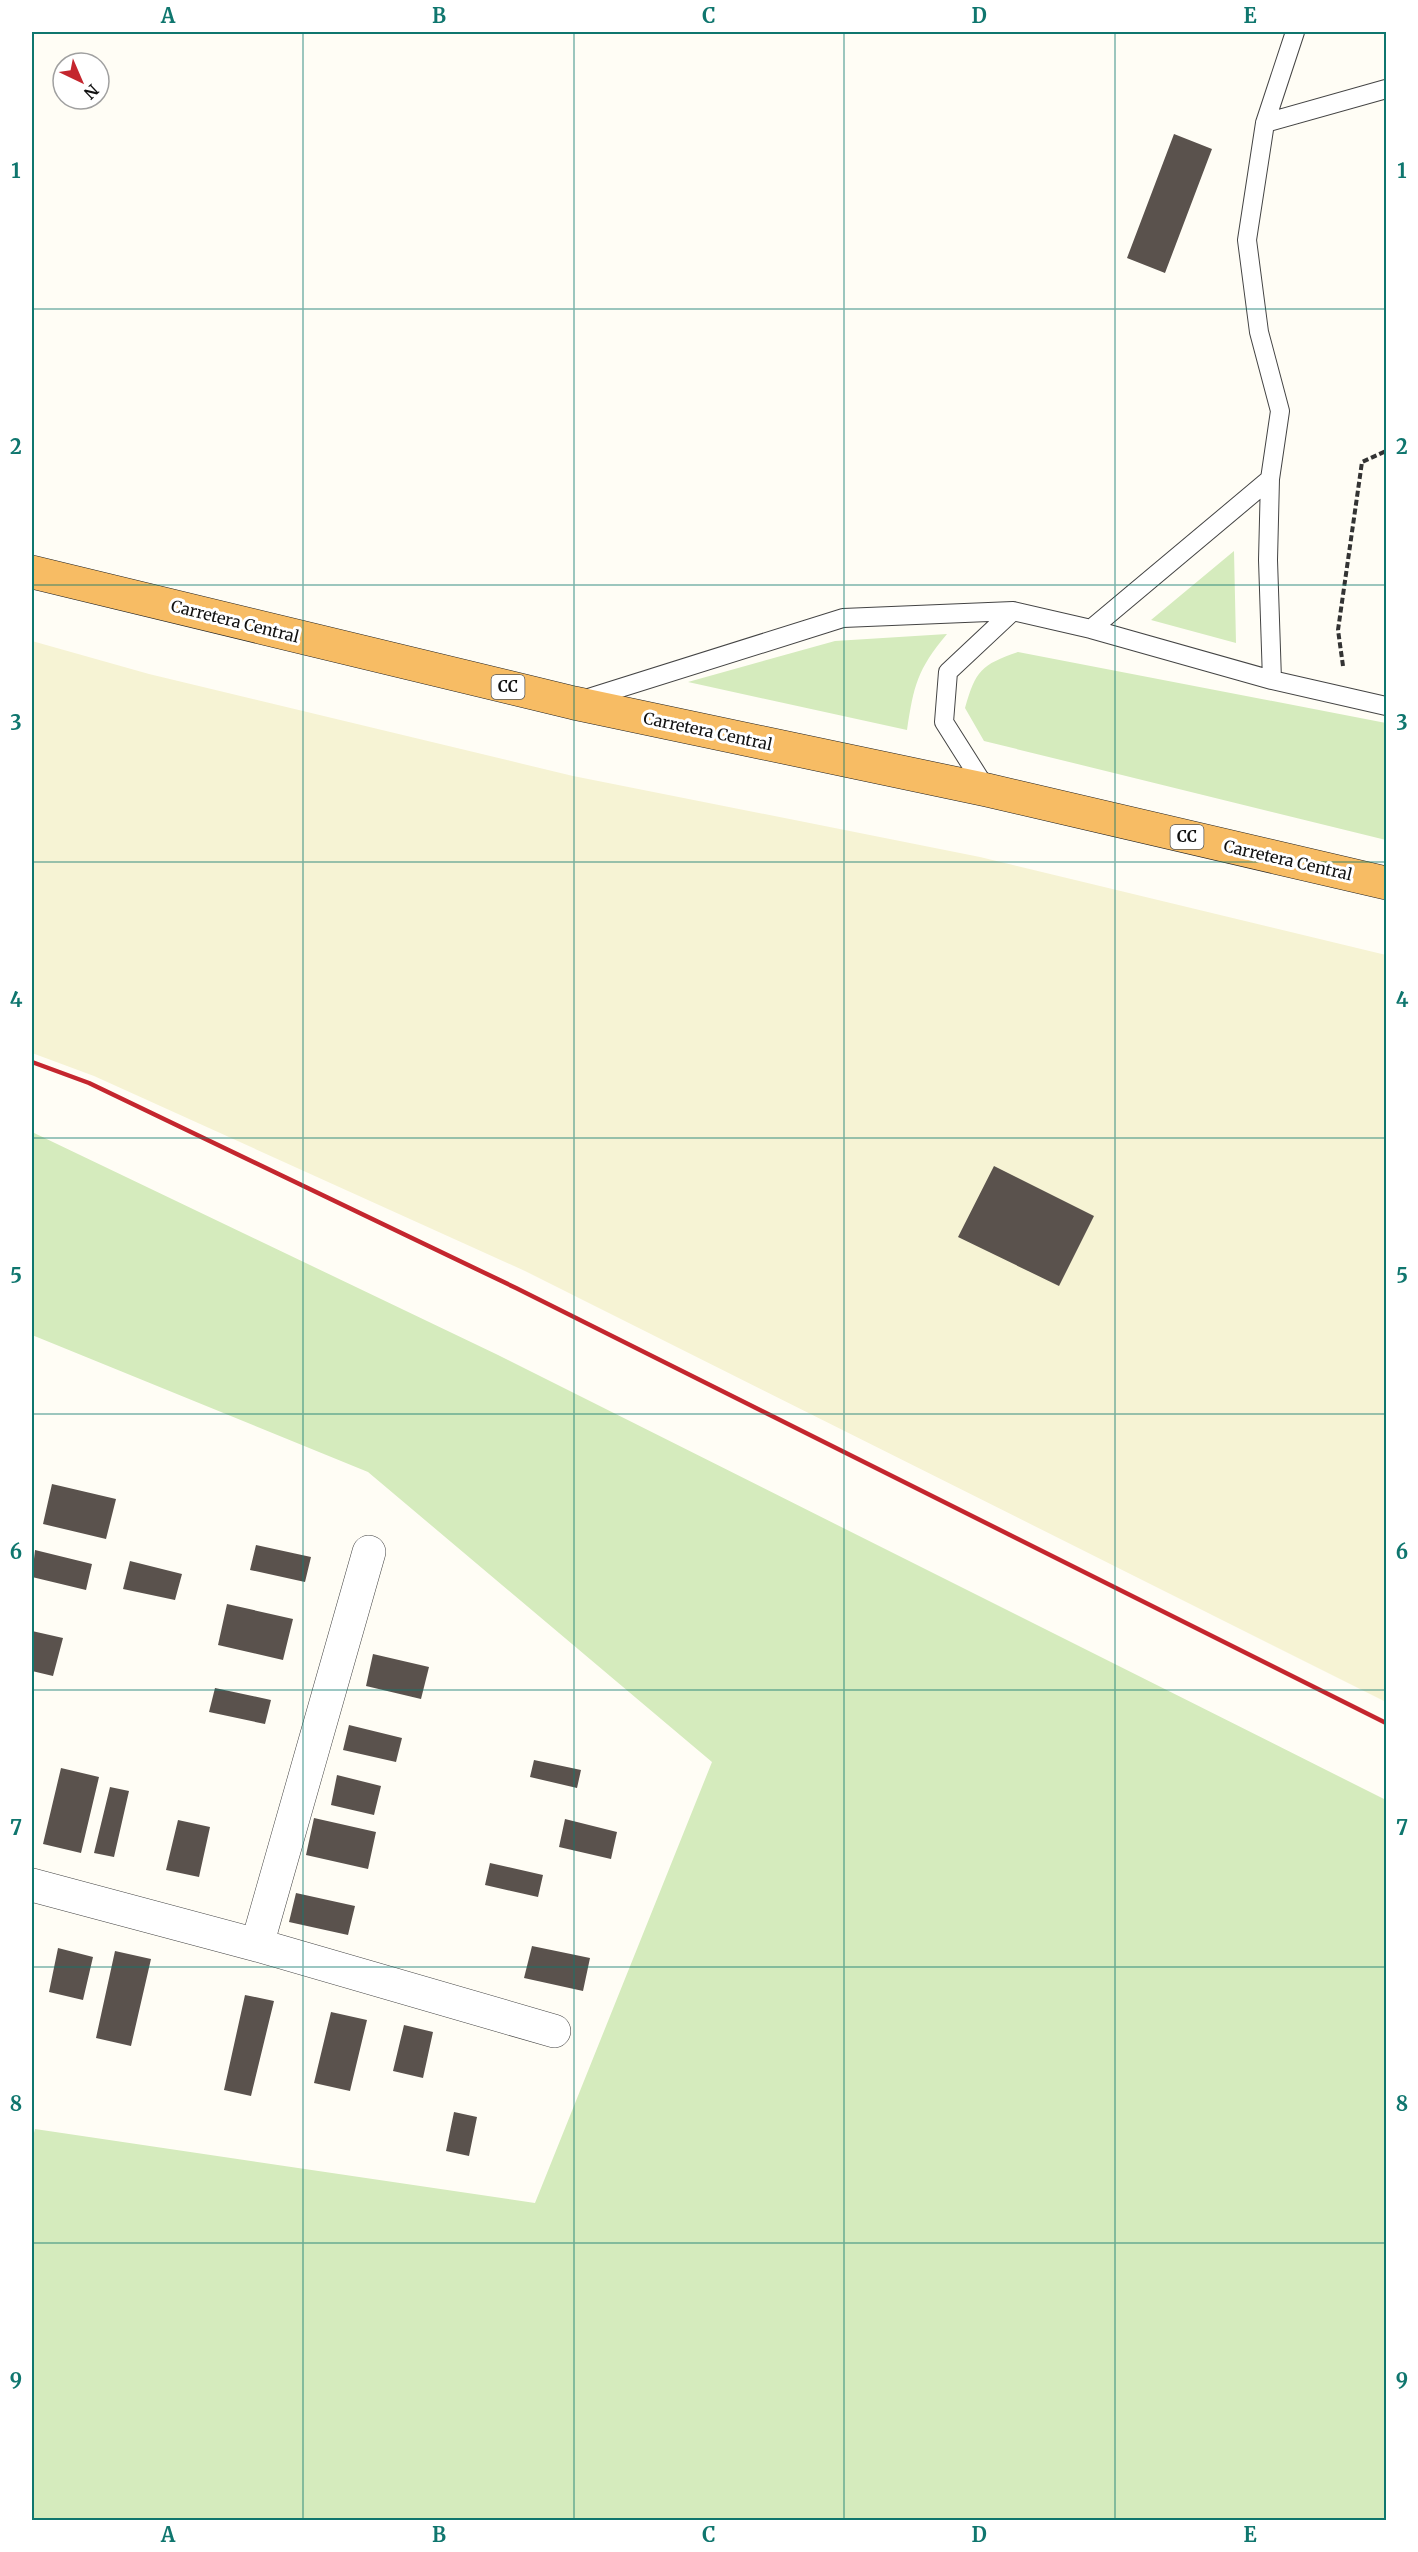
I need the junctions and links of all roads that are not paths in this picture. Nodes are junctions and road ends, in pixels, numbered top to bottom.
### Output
1 (1295, 32) edge
2 (1386, 89) edge
3 (1264, 123) junction
4 (1270, 479) junction
5 (32, 572) edge
6 (1013, 611) junction
7 (1091, 629) junction
8 (1272, 680) junction
9 (574, 703) junction
10 (1386, 706) edge
11 (987, 790) junction
12 (1386, 883) edge
13 (369, 1552) dead end
14 (32, 1885) edge
15 (257, 1945) junction
16 (554, 2031) dead end

1 - 3 lane
2 - 3 lane
3 - 4 lane
4 - 7 lane
4 - 8 lane
5 - 9 highway, Carretera Central / CC
6 - 7 lane
6 - 9 lane
6 - 11 lane
7 - 8 lane
8 - 10 lane
9 - 11 highway, Carretera Central / CC
11 - 12 highway, Carretera Central / CC
13 - 15 street
14 - 15 street
15 - 16 street

